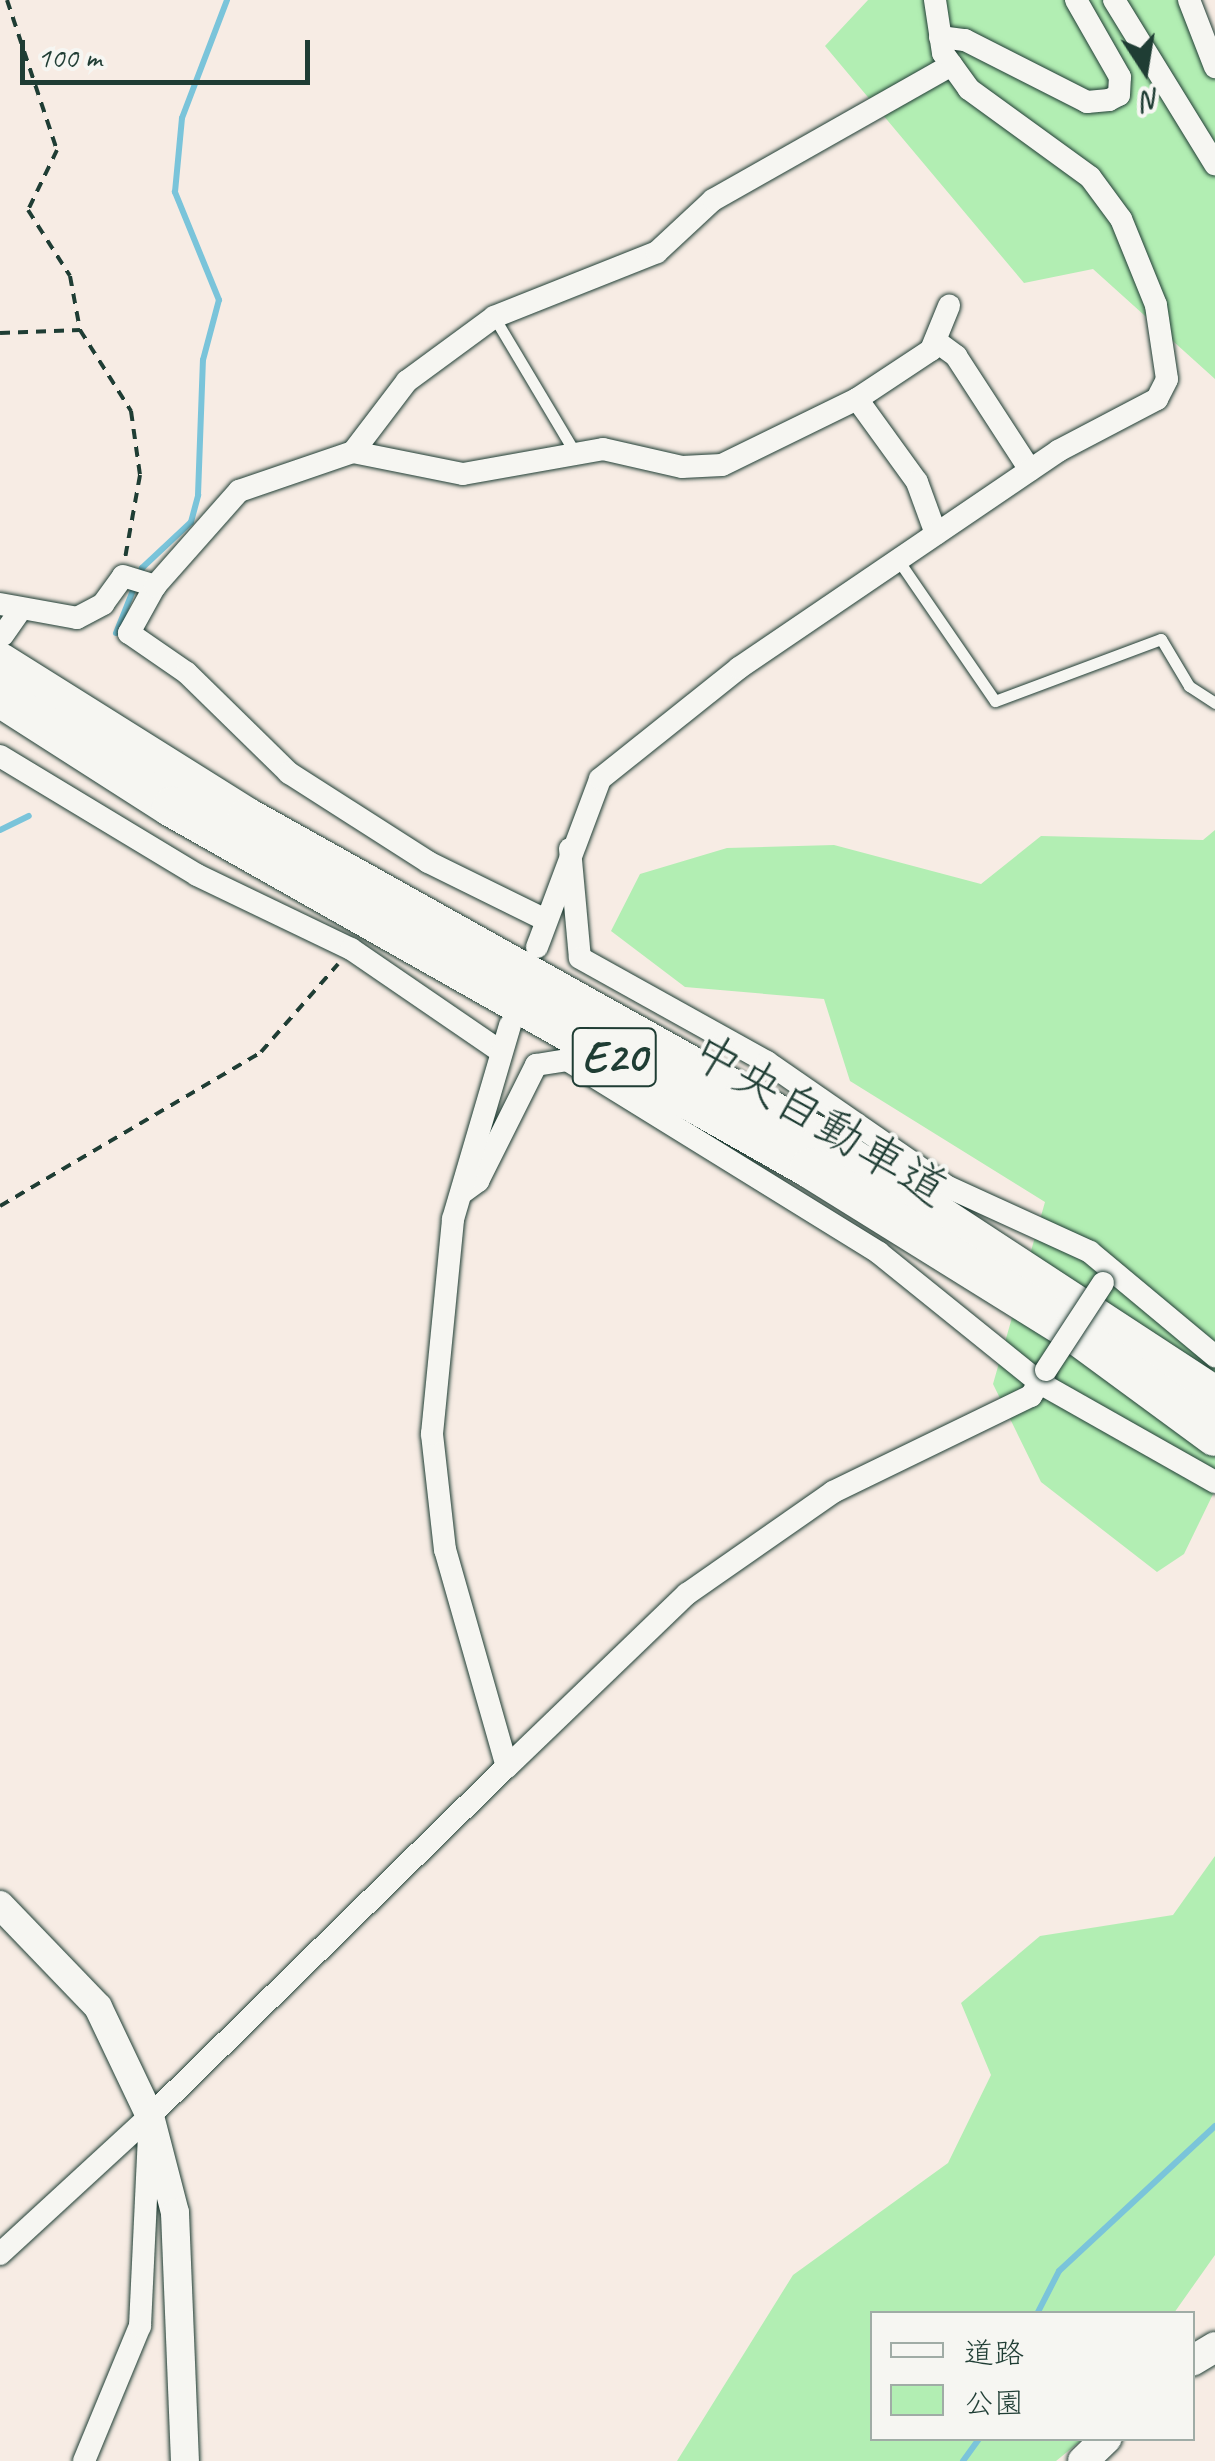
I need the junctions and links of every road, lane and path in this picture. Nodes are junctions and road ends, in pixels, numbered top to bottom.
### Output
1 (7, 0) edge
2 (935, 0) edge
3 (1076, 0) edge
4 (1114, 0) edge
5 (1188, 0) edge
6 (940, 37) junction
7 (952, 65) junction
8 (1215, 67) edge
9 (1215, 164) edge
10 (948, 306) dead end
11 (494, 316) junction
12 (80, 330) junction
13 (0, 333) edge
14 (937, 342) junction
15 (857, 399) junction
16 (353, 452) junction
17 (576, 453) junction
18 (1030, 470) junction
19 (936, 534) junction
20 (898, 560) junction
21 (123, 576) junction
22 (154, 586) junction
23 (10, 607) edge
24 (2, 649) edge
25 (0, 697) edge
26 (1215, 703) edge
27 (0, 756) edge
28 (570, 849) junction
29 (542, 918) junction
30 (537, 947) dead end
31 (350, 949) junction
32 (510, 1024) dead end
33 (500, 1051) junction
34 (460, 1194) junction
35 (0, 1206) edge
36 (1108, 1277) junction
37 (1215, 1356) edge
38 (1043, 1377) junction
39 (1215, 1396) edge
40 (1215, 1436) edge
41 (1215, 1482) edge
42 (507, 1767) junction
43 (0, 1905) edge
44 (150, 2116) junction
45 (0, 2254) edge
46 (1103, 2441) edge
47 (84, 2461) edge
48 (186, 2461) edge
49 (1083, 2461) edge

1 - 12 path
2 - 6 street
3 - 6 street
4 - 9 street
5 - 8 street
6 - 7 street
7 - 11 street
7 - 18 street
10 - 14 street
11 - 16 street
11 - 17 lane
12 - 13 path
12 - 21 path
14 - 15 street
14 - 18 street
15 - 17 street
15 - 19 street
16 - 17 street
16 - 22 street
18 - 19 street
19 - 20 street
20 - 26 lane
20 - 28 street
21 - 22 street
21 - 23 street
22 - 29 street
23 - 24 street
24 - 39 highway, 中央自動車道 / E20
25 - 40 highway, 中央自動車道 / E20
27 - 31 street
28 - 29 street
28 - 36 street
29 - 30 street
31 - 33 street
31 - 35 path
32 - 33 street
33 - 34 street
34 - 38 street
34 - 42 street
36 - 37 street
36 - 38 street, bridge
38 - 41 street
38 - 42 street
42 - 44 street
43 - 44 street
44 - 45 street
44 - 47 street
44 - 48 street
46 - 49 main road

